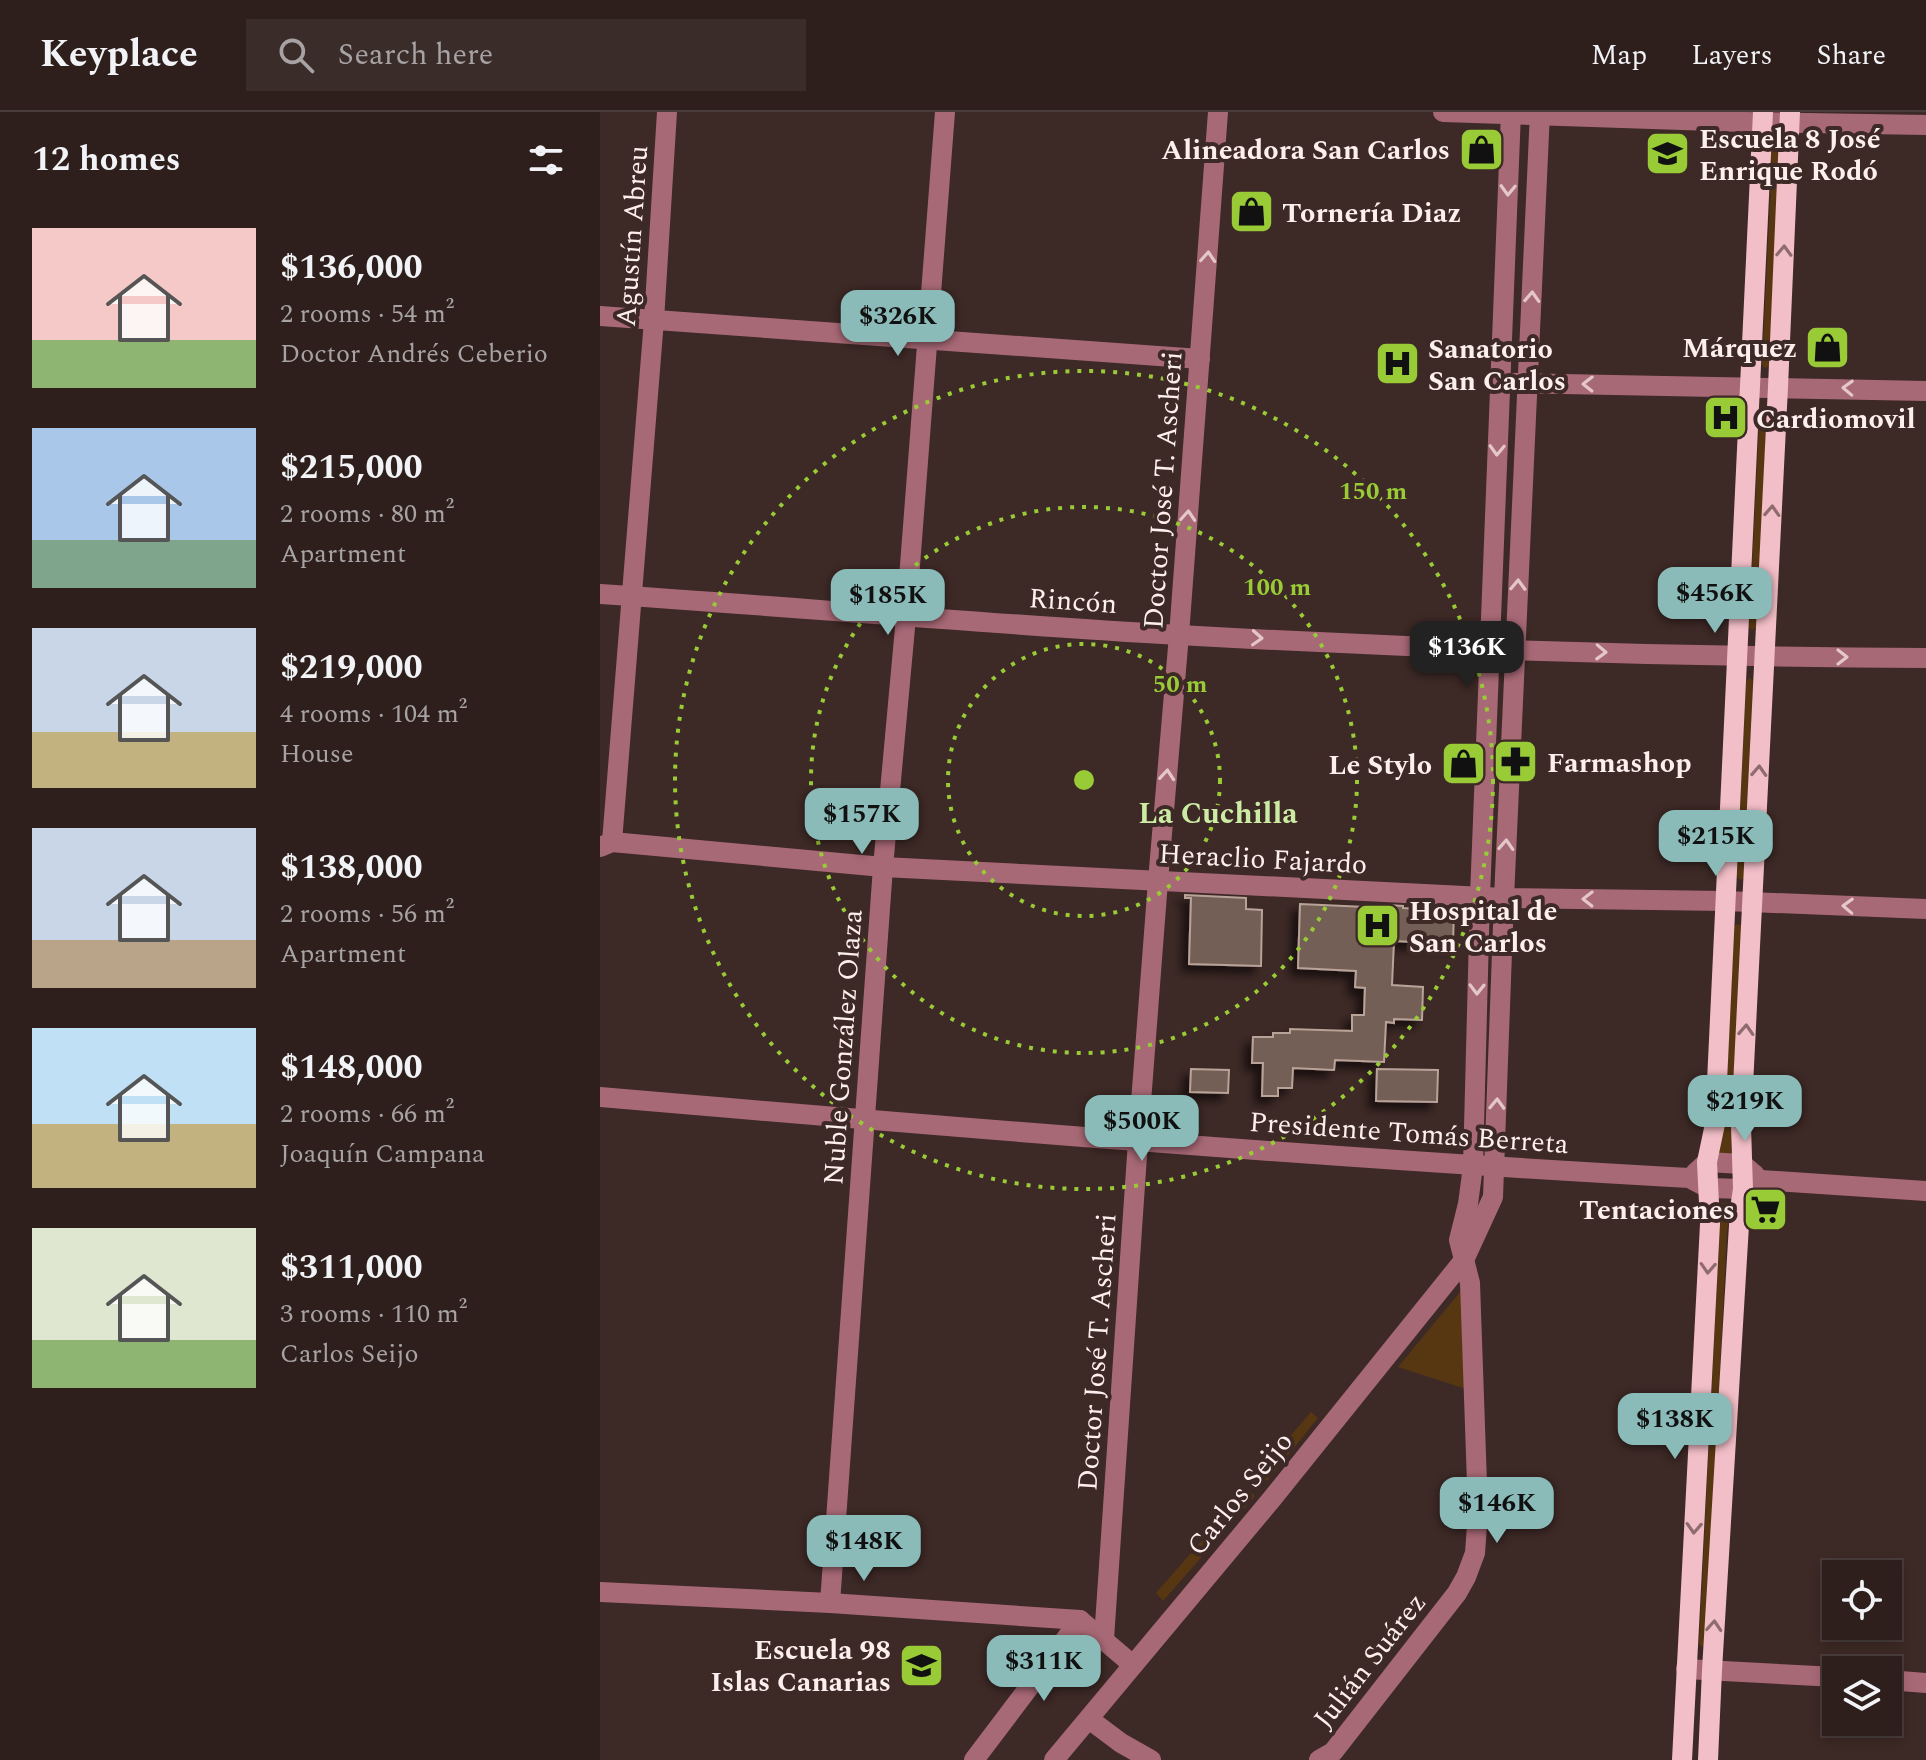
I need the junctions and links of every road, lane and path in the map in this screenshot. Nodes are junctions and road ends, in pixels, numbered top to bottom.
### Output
1 (667, 112) edge
2 (945, 112) edge
3 (1218, 112) edge
4 (1443, 112) edge
5 (1511, 113) edge
6 (1540, 114) edge
7 (1762, 117) edge
8 (1789, 117) edge
9 (1926, 125) edge
10 (600, 316) edge
11 (654, 320) junction
12 (929, 338) junction
13 (1200, 359) junction
14 (1500, 382) junction
15 (1527, 383) junction
16 (1751, 386) junction
17 (1778, 387) junction
18 (1926, 391) edge
19 (600, 594) edge
20 (631, 596) junction
21 (906, 617) junction
22 (1179, 635) junction
23 (1491, 649) junction
24 (1516, 650) junction
25 (1736, 656) junction
26 (1764, 657) junction
27 (1926, 658) edge
28 (606, 845) edge
29 (883, 867) junction
30 (1158, 881) junction
31 (1480, 896) junction
32 (1504, 898) junction
33 (1725, 901) junction
34 (1753, 902) junction
35 (1926, 909) edge
36 (600, 1097) edge
37 (864, 1120) junction
38 (1138, 1141) junction
39 (1707, 1162) junction
40 (1742, 1164) junction
41 (1473, 1166) junction
42 (1494, 1168) junction
43 (1689, 1178) junction
44 (1752, 1184) junction
45 (1708, 1188) junction
46 (1926, 1191) edge
47 (1464, 1260) junction
48 (600, 1592) edge
49 (830, 1603) junction
50 (1080, 1620) junction
51 (1104, 1639) junction
52 (1133, 1665) junction
53 (1686, 1669) junction
54 (1712, 1670) junction
55 (1822, 1676) edge
56 (1902, 1681) edge
57 (1926, 1683) edge
58 (1089, 1719) junction
59 (974, 1760) edge
60 (1054, 1760) edge
61 (1151, 1760) edge
62 (1319, 1760) edge
63 (1682, 1760) edge
64 (1708, 1760) edge

1 - 11 street, Agustín Abreu
2 - 12 street, Nuble González Olaza
13 -> 3 street, Doctor José T. Ascheri
4 - 5 street
5 - 6 street
5 -> 14 street, Julián Suárez
6 - 7 street
15 -> 6 street, Carlos Seijo
7 - 8 street
7 - 16 main road
8 - 9 street
17 -> 8 main road
10 - 11 street
11 - 12 street
11 - 20 street, Agustín Abreu
12 - 13 street
12 - 21 street, Nuble González Olaza
22 -> 13 street, Doctor José T. Ascheri
14 - 15 street
14 -> 23 street, Julián Suárez
16 -> 15 street
24 -> 15 street, Carlos Seijo
16 - 17 street
16 - 25 main road
18 -> 17 street
26 -> 17 main road
19 - 20 street, Rincón
20 - 21 street, Rincón
20 - 28 street, Agustín Abreu
21 - 22 street, Rincón
21 - 29 street, Nuble González Olaza
22 -> 23 street, Rincón
30 -> 22 street, Doctor José T. Ascheri
23 - 24 street, Rincón
23 - 31 street, Julián Suárez
24 -> 25 street, Rincón
32 -> 24 street, Carlos Seijo
25 - 26 street, Rincón
25 - 33 main road
26 -> 27 street, Rincón
34 -> 26 main road
28 - 29 street, Heraclio Fajardo
29 - 30 street, Heraclio Fajardo
29 - 37 street, Nuble González Olaza
30 - 31 street, Heraclio Fajardo
30 - 38 street, Doctor José T. Ascheri
31 - 32 street, Heraclio Fajardo
31 -> 41 street, Julián Suárez
33 -> 32 street, Heraclio Fajardo
42 -> 32 street, Carlos Seijo
33 - 34 street, Heraclio Fajardo
33 - 39 main road
35 -> 34 street, Heraclio Fajardo
40 -> 34 main road
36 - 37 street, Presidente Tomás Berreta
37 - 38 street, Presidente Tomás Berreta
37 - 49 street, Nuble González Olaza
38 - 41 street, Presidente Tomás Berreta
38 - 51 street, Doctor José T. Ascheri
39 - 40 street
39 - 43 street
39 - 45 main road
40 - 44 main road
41 - 42 street, Presidente Tomás Berreta
41 - 47 street, Julián Suárez
42 - 43 street, Presidente Tomás Berreta
42 - 47 street, Carlos Seijo
43 - 45 street, Presidente Tomás Berreta
44 - 45 street, Presidente Tomás Berreta
44 - 46 street, Presidente Tomás Berreta
54 -> 44 main road
45 -> 53 main road
47 - 52 street, Carlos Seijo
47 - 62 street, Julián Suárez
48 - 49 street
49 - 50 street
50 - 51 street
50 - 59 street
51 - 52 street
52 - 58 street, Carlos Seijo
53 - 54 street
53 - 63 main road
54 - 55 street
54 - 64 main road
56 - 57 street
58 - 60 street, Carlos Seijo
58 - 61 street

